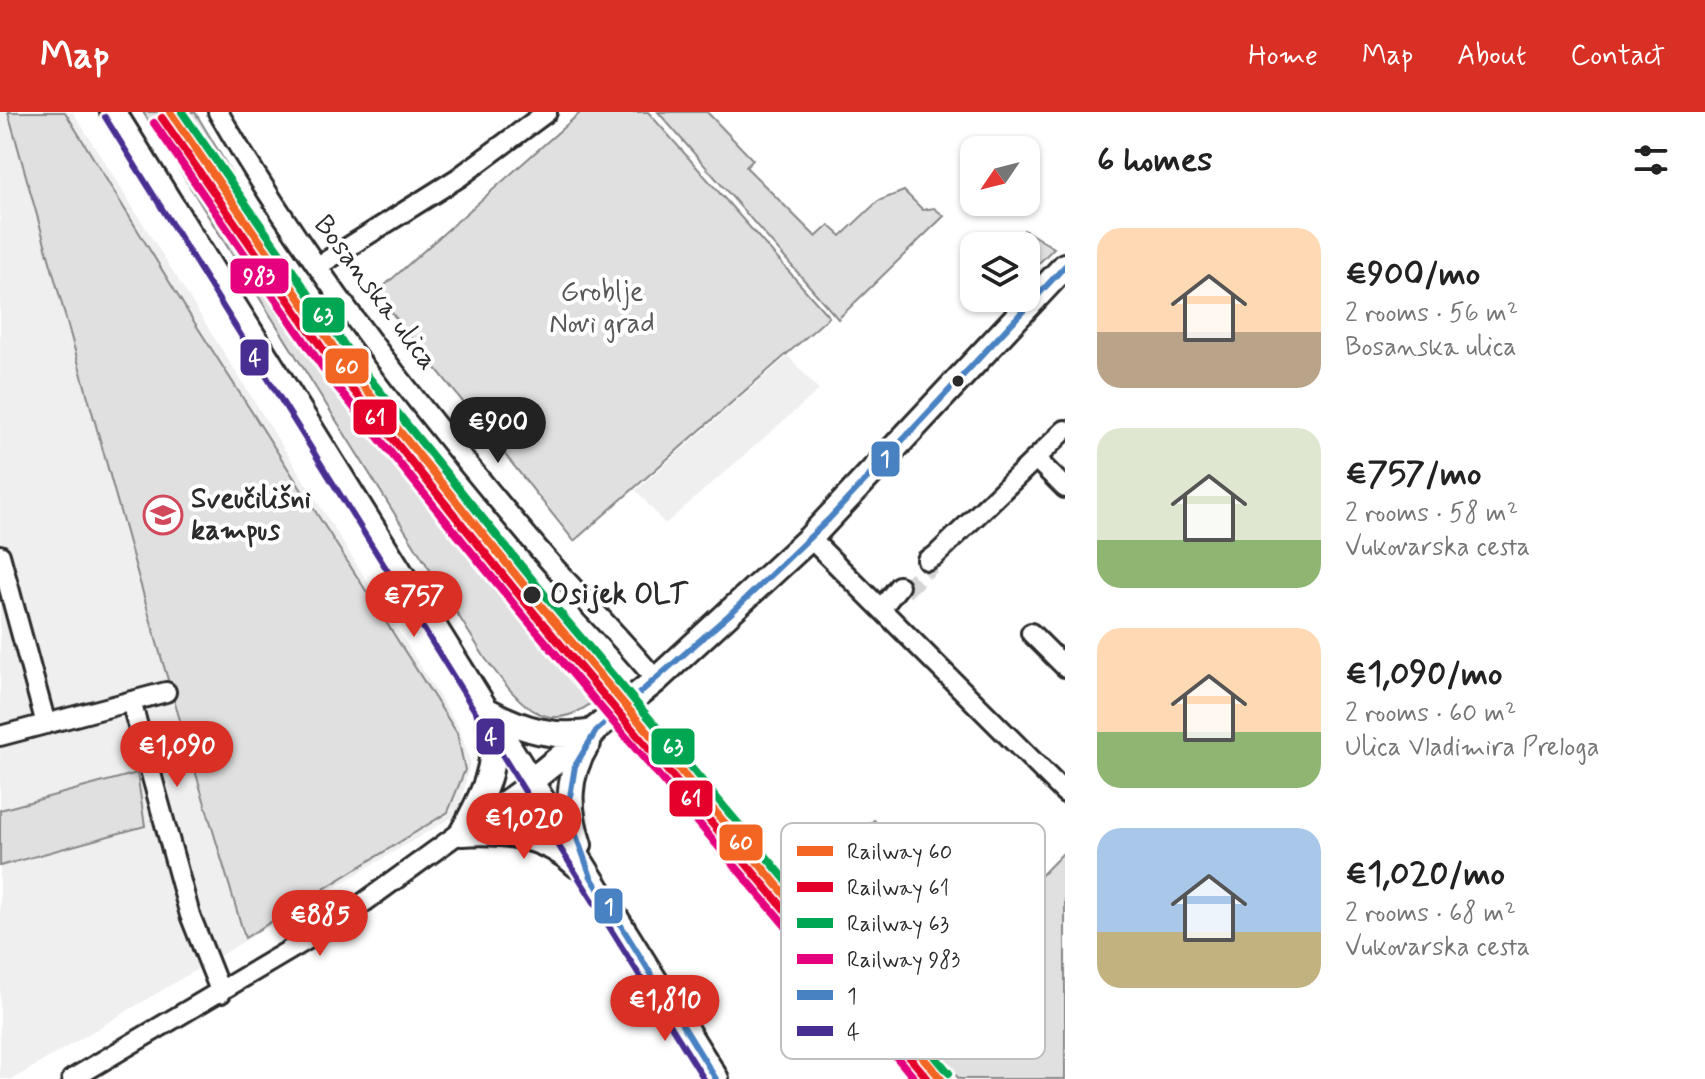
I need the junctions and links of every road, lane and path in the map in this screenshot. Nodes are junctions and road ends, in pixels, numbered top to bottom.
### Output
1 (113, 112) edge
2 (218, 112) edge
3 (547, 112) edge
4 (318, 266) junction
5 (1065, 266) edge
6 (1065, 430) edge
7 (1036, 459) junction
8 (1065, 488) edge
9 (810, 538) junction
10 (0, 555) edge
11 (931, 560) tunnel mouth
12 (900, 591) tunnel mouth
13 (881, 609) junction
14 (1031, 633) dead end
15 (1065, 667) edge
16 (656, 680) junction
17 (166, 692) dead end
18 (131, 701) junction
19 (486, 710) junction
20 (46, 724) junction
21 (596, 731) junction
22 (0, 736) edge
23 (531, 781) junction
24 (1065, 793) edge
25 (462, 833) junction
26 (591, 877) junction
27 (221, 993) junction
28 (72, 1079) edge
29 (716, 1079) edge

1 - 19 main road
2 - 4 street, Bosanska ulica
3 - 4 street
4 - 16 street, Bosanska ulica
5 - 9 main road
6 - 7 street
7 - 8 street
7 - 11 street
9 - 13 street
9 - 16 main road
10 - 20 street
12 - 13 street
13 - 24 street
14 - 15 street
16 - 21 main road
17 - 18 street
18 - 20 street
18 - 27 street
19 - 21 main road
19 - 23 main road
19 - 25 main road
20 - 22 street
21 - 23 main road
21 - 26 main road
23 - 25 street
23 - 26 main road
25 - 26 main road
25 - 27 street
26 - 29 main road
27 - 28 street

